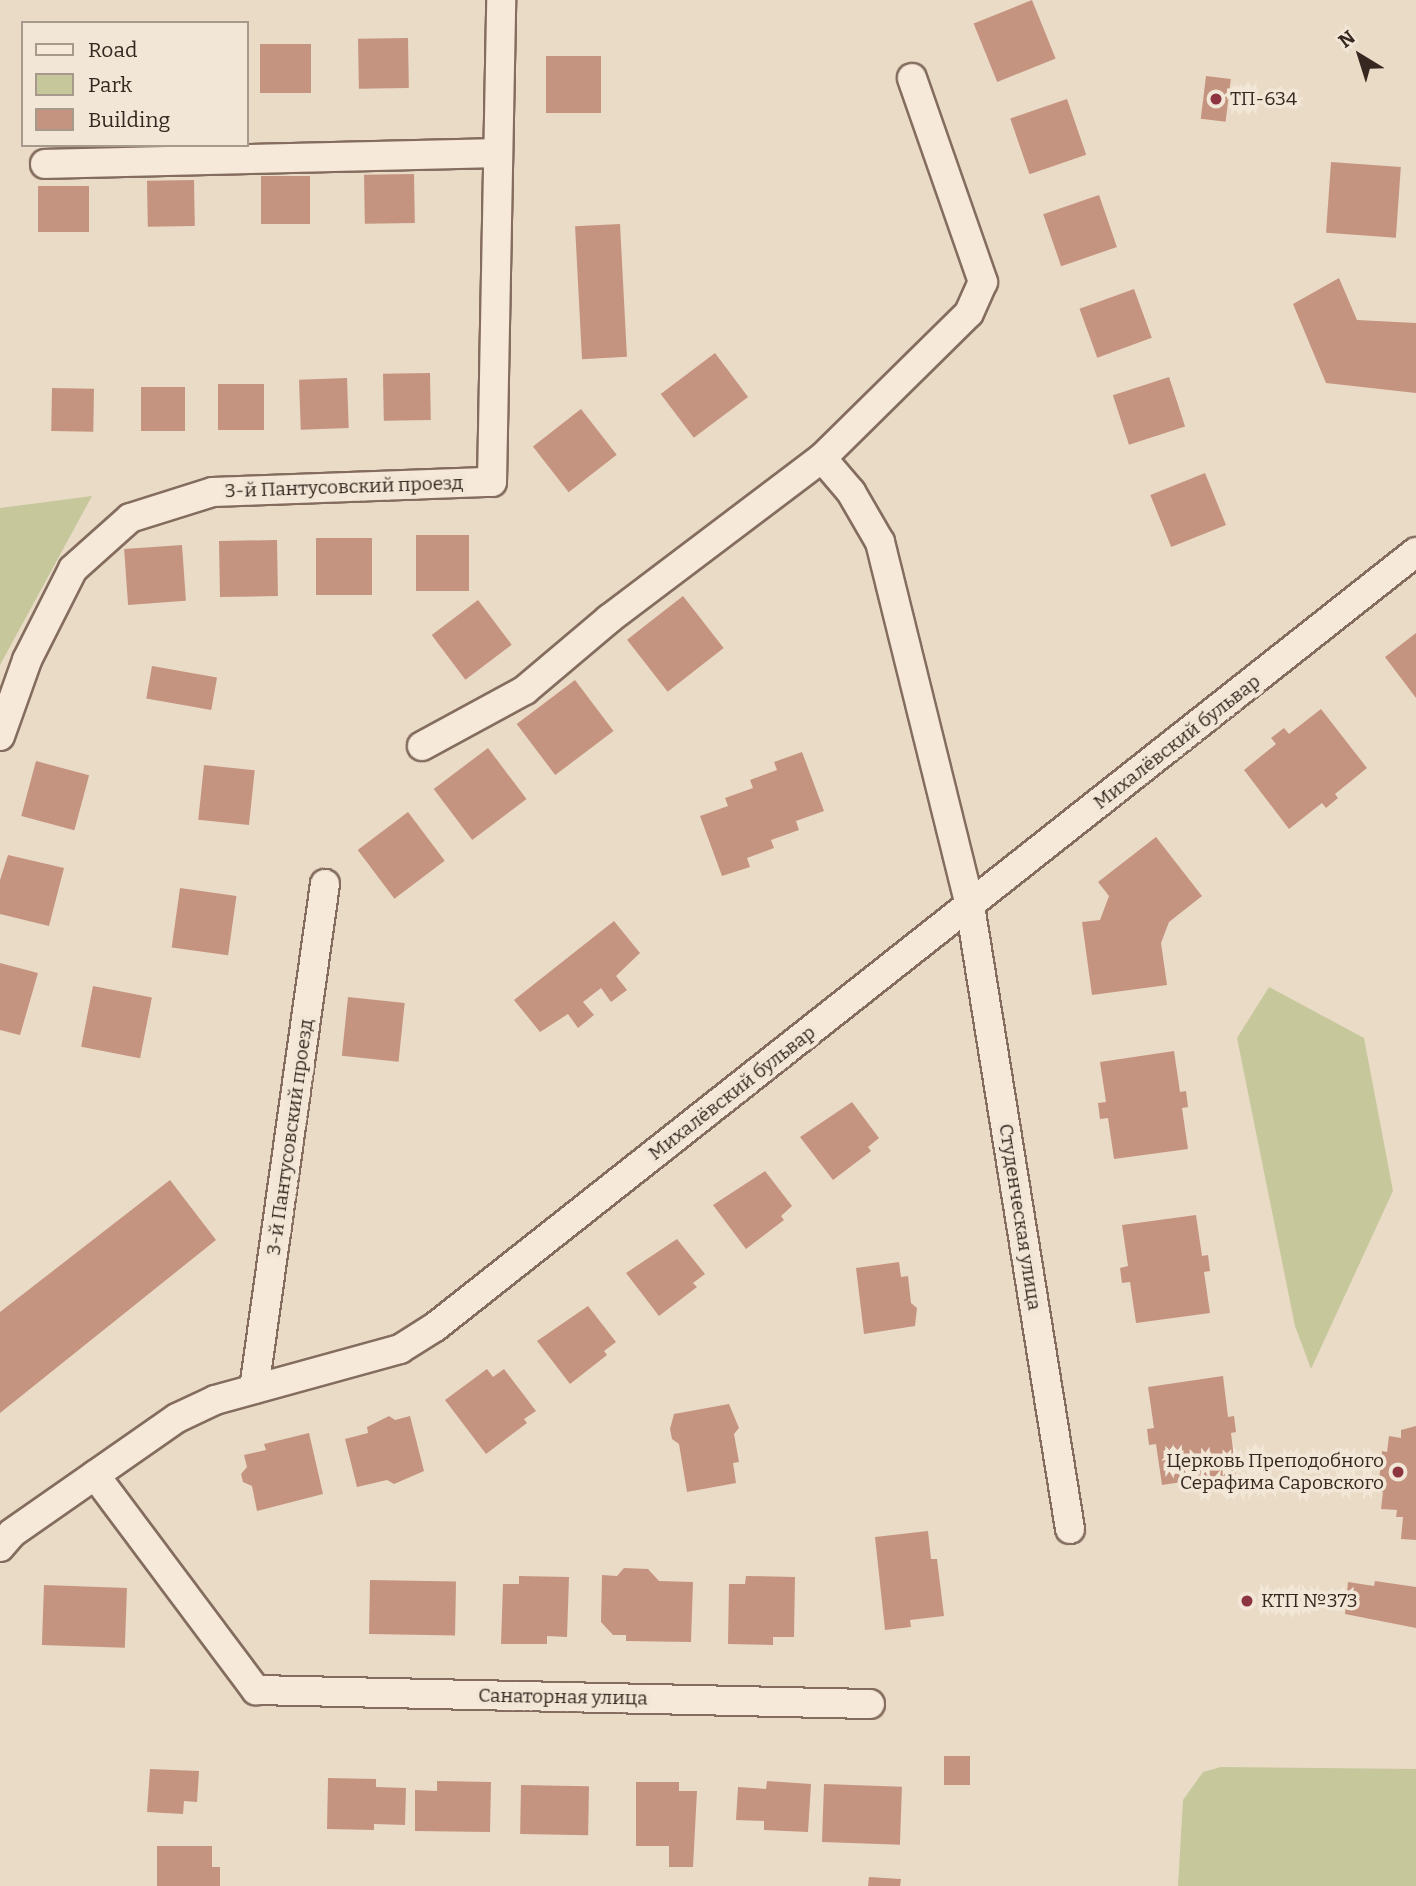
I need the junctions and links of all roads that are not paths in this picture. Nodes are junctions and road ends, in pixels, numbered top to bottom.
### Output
1 (502, 0) edge
2 (912, 78) dead end
3 (496, 153) junction
4 (45, 164) dead end
5 (822, 458) junction
6 (1416, 552) edge
7 (0, 736) edge
8 (422, 746) dead end
9 (325, 884) dead end
10 (970, 906) junction
11 (254, 1389) junction
12 (95, 1475) junction
13 (1070, 1529) dead end
14 (0, 1546) edge
15 (870, 1704) dead end

1 - 3 street, 3-й Пантусовский проезд
2 - 5 street
3 - 4 street
3 - 7 street, 3-й Пантусовский проезд
5 - 8 street
5 - 10 street, Студенческая улица
6 - 10 street, Михалёвский бульвар
9 - 11 street, 3-й Пантусовский проезд
10 - 11 street, Михалёвский бульвар
10 - 13 street, Студенческая улица
11 - 12 street, Михалёвский бульвар
12 - 14 street, Михалёвский бульвар
12 - 15 street, Санаторная улица

